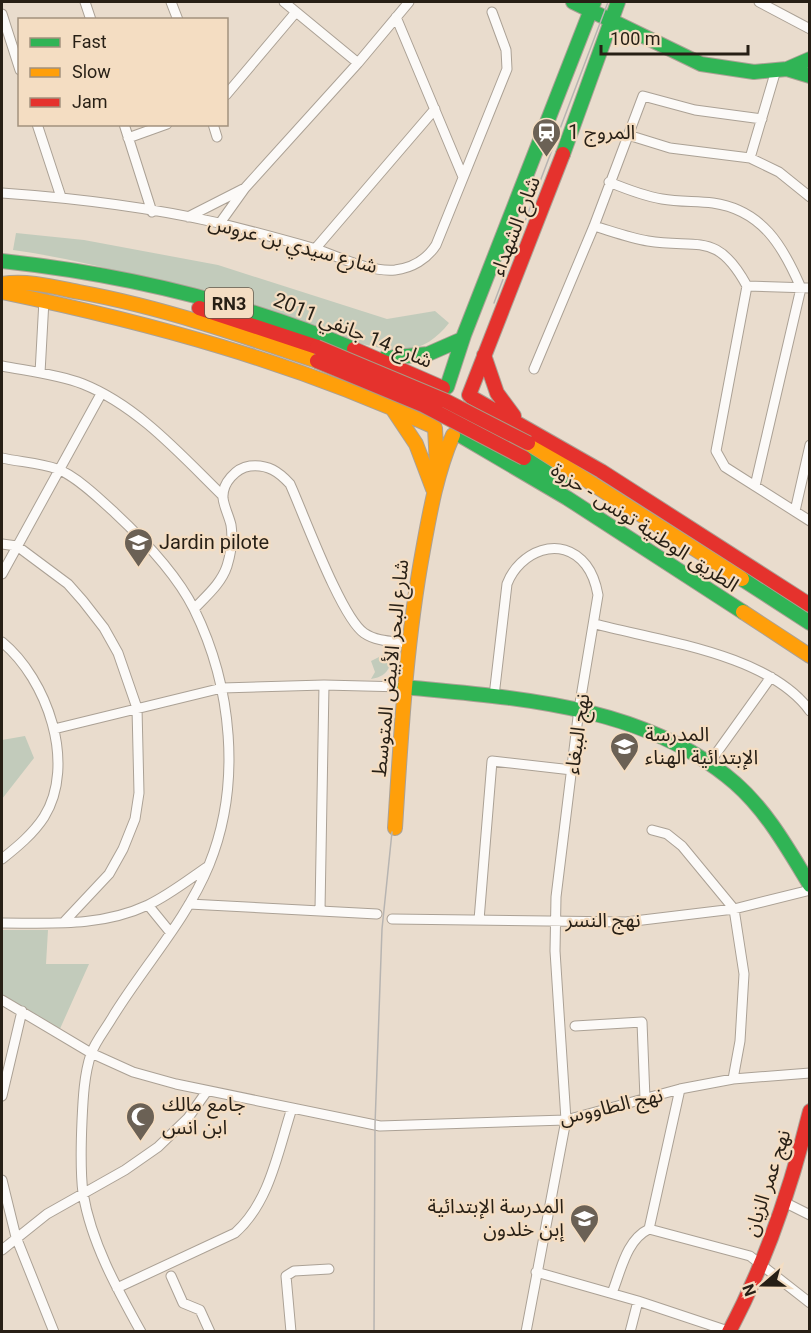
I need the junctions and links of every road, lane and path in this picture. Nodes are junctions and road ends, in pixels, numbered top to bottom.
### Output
1 (85, 2) edge
2 (171, 2) edge
3 (284, 2) edge
4 (407, 2) edge
5 (573, 2) edge
6 (618, 2) edge
7 (759, 2) edge
8 (592, 7) edge
9 (296, 12) junction
10 (492, 12) dead end
11 (2, 14) edge
12 (396, 17) junction
13 (90, 18) edge
14 (177, 18) edge
15 (610, 21) junction
16 (810, 29) edge
17 (810, 59) edge
18 (358, 63) junction
19 (18, 64) edge
20 (782, 70) junction
21 (810, 76) edge
22 (228, 93) edge
23 (435, 109) junction
24 (762, 119) junction
25 (38, 126) edge
26 (125, 126) edge
27 (161, 126) edge
28 (214, 126) edge
29 (628, 135) junction
30 (217, 137) dead end
31 (128, 138) junction
32 (750, 158) junction
33 (463, 177) junction
34 (609, 182) junction
35 (245, 188) junction
36 (2, 193) edge
37 (61, 197) junction
38 (810, 197) edge
39 (152, 212) junction
40 (188, 217) junction
41 (220, 223) junction
42 (594, 225) junction
43 (315, 249) junction
44 (2, 263) edge
45 (2, 285) edge
46 (747, 285) junction
47 (805, 288) edge
48 (2, 292) edge
49 (44, 300) junction
50 (460, 340) junction
51 (317, 354) junction
52 (484, 355) junction
53 (380, 358) junction
54 (2, 366) edge
55 (534, 369) dead end
56 (40, 373) junction
57 (445, 388) junction
58 (101, 394) junction
59 (470, 396) junction
60 (389, 404) junction
61 (522, 424) junction
62 (434, 427) junction
63 (455, 434) junction
64 (810, 445) edge
65 (2, 458) edge
66 (59, 470) junction
67 (435, 483) junction
68 (755, 486) junction
69 (223, 496) junction
70 (795, 511) junction
71 (808, 518) edge
72 (2, 544) edge
73 (16, 546) junction
74 (2, 574) edge
75 (810, 605) edge
76 (194, 609) junction
77 (810, 623) edge
78 (596, 624) junction
79 (2, 642) edge
80 (810, 642) edge
81 (408, 643) junction
82 (810, 656) edge
83 (771, 677) junction
84 (324, 685) junction
85 (404, 687) junction
86 (222, 688) junction
87 (494, 696) junction
88 (137, 708) junction
89 (579, 710) junction
90 (810, 711) edge
91 (54, 729) junction
92 (710, 762) junction
93 (572, 770) junction
94 (394, 828) dead end
95 (652, 830) dead end
96 (2, 859) edge
97 (209, 866) junction
98 (810, 888) edge
99 (189, 904) junction
100 (148, 905) junction
101 (734, 909) junction
102 (320, 910) junction
103 (377, 914) dead end
104 (392, 919) dead end
105 (478, 920) junction
106 (555, 921) junction
107 (2, 923) edge
108 (63, 923) junction
109 (170, 932) junction
110 (2, 1000) edge
111 (22, 1011) junction
112 (575, 1026) dead end
113 (91, 1053) junction
114 (810, 1073) edge
115 (733, 1079) junction
116 (680, 1089) junction
117 (207, 1091) junction
118 (2, 1096) edge
119 (645, 1099) junction
120 (291, 1108) junction
121 (810, 1111) edge
122 (566, 1120) junction
123 (2, 1180) edge
124 (83, 1194) junction
125 (784, 1202) junction
126 (810, 1215) edge
127 (650, 1229) junction
128 (16, 1237) junction
129 (2, 1250) edge
130 (761, 1262) junction
131 (329, 1269) dead end
132 (536, 1272) junction
133 (171, 1276) dead end
134 (117, 1288) junction
135 (612, 1293) junction
136 (638, 1300) junction
137 (810, 1303) edge
138 (730, 1331) edge
139 (54, 1332) edge
140 (141, 1332) edge
141 (210, 1332) edge
142 (291, 1332) edge
143 (526, 1332) edge
144 (630, 1332) edge

1 - 13 street
2 - 14 street
3 - 9 street
4 - 12 street
5 - 8 main road
6 - 15 main road, شارع الشهداء
7 - 16 street
8 - 15 main road
8 - 50 main road, شارع الشهداء
9 - 18 street
9 - 22 street
10 - 33 street, شارع سيدي بن عروس
11 - 19 street
12 - 18 street
12 - 23 street
15 - 20 main road
15 - 52 main road, شارع الشهداء
17 - 20 main road
18 - 35 street
20 - 21 main road
20 - 24 street
23 - 33 street
23 - 43 street
24 - 29 street
24 - 32 street
25 - 37 street
26 - 31 street
27 - 31 street
28 - 30 street
29 - 32 street
29 - 34 street
31 - 39 street
32 - 38 street
33 - 43 street, شارع سيدي بن عروس
34 - 42 street
34 - 47 street
35 - 40 street
35 - 41 street
36 - 37 street, شارع سيدي بن عروس
37 - 39 street, شارع سيدي بن عروس
39 - 40 street, شارع سيدي بن عروس
40 - 41 street, شارع سيدي بن عروس
41 - 43 street, شارع سيدي بن عروس
42 - 46 street
42 - 55 street
44 - 51 main road
44 - 53 main road, شارع 14 جانفي 2011 / RN3
45 - 51 main road
46 - 47 street
46 - 68 street
47 - 68 street
48 - 49 main road, RN3
49 - 56 street
49 - 60 main road, RN3
50 - 53 main road
50 - 57 main road, شارع الشهداء
51 - 77 main road, bridge
51 - 80 main road, bridge
52 - 59 main road, شارع الشهداء
52 - 61 main road
53 - 57 main road, شارع 14 جانفي 2011 / RN3
54 - 56 street
56 - 58 street
57 - 59 main road, الطريق الوطنية تونس - حزوة / RN3
57 - 62 main road
58 - 66 street
58 - 69 street
59 - 61 main road, الطريق الوطنية تونس - حزوة / RN3
59 - 63 main road
60 - 62 main road, RN3
60 - 67 main road
61 - 75 main road, الطريق الوطنية تونس - حزوة / RN3
62 - 63 main road, الطريق الوطنية تونس - حزوة / RN3
62 - 67 main road, شارع البحر الأبيض المتوسط
63 - 67 main road, شارع البحر الأبيض المتوسط
63 - 82 main road, الطريق الوطنية تونس - حزوة / RN3
64 - 70 street
65 - 66 street
66 - 73 street
66 - 76 street
67 - 81 main road, شارع البحر الأبيض المتوسط
68 - 70 street
69 - 76 street
69 - 81 street
70 - 71 street
72 - 73 street
73 - 74 street
73 - 88 street
76 - 86 street
78 - 83 street
78 - 87 street, نهج الببغاء
78 - 89 street, نهج الببغاء
79 - 91 street
81 - 85 main road, شارع البحر الأبيض المتوسط
83 - 90 street
83 - 92 street
84 - 85 street
84 - 86 street
84 - 102 street
85 - 87 main road
85 - 94 main road, شارع البحر الأبيض المتوسط
86 - 88 street
86 - 97 street
87 - 89 main road
88 - 91 street
88 - 108 street
89 - 92 main road
89 - 93 street, نهج الببغاء
91 - 96 street
92 - 98 main road
93 - 105 street
93 - 106 street, نهج الببغاء
95 - 101 street
97 - 99 street
97 - 100 street
98 - 101 street, نهج النسر
99 - 102 street
99 - 109 street
100 - 108 street
100 - 109 street
101 - 106 street, نهج النسر
101 - 115 street
102 - 103 street
104 - 105 street, نهج النسر
105 - 106 street, نهج النسر
106 - 122 street, نهج الببغاء
107 - 108 street
109 - 113 street
110 - 111 street, نهج الطاووس
111 - 113 street, نهج الطاووس
111 - 118 street
112 - 119 street
113 - 117 street, نهج الطاووس
113 - 124 street
114 - 115 street, نهج الطاووس
115 - 116 street, نهج الطاووس
116 - 119 street, نهج الطاووس
116 - 127 street
117 - 120 street, نهج الطاووس
117 - 124 street
119 - 122 street, نهج الطاووس
120 - 122 street, نهج الطاووس
120 - 134 street
121 - 125 main road, نهج عمر الزيان
122 - 132 street, نهج الببغاء
123 - 128 street
124 - 128 street
124 - 134 street
125 - 126 street
125 - 130 main road, نهج عمر الزيان
127 - 130 street
127 - 135 street
128 - 129 street
128 - 139 street
130 - 137 street
130 - 138 main road, نهج عمر الزيان
131 - 142 street
132 - 135 street
132 - 143 street, نهج الببغاء
133 - 141 street
134 - 140 street
135 - 136 street
136 - 138 street
136 - 144 street

